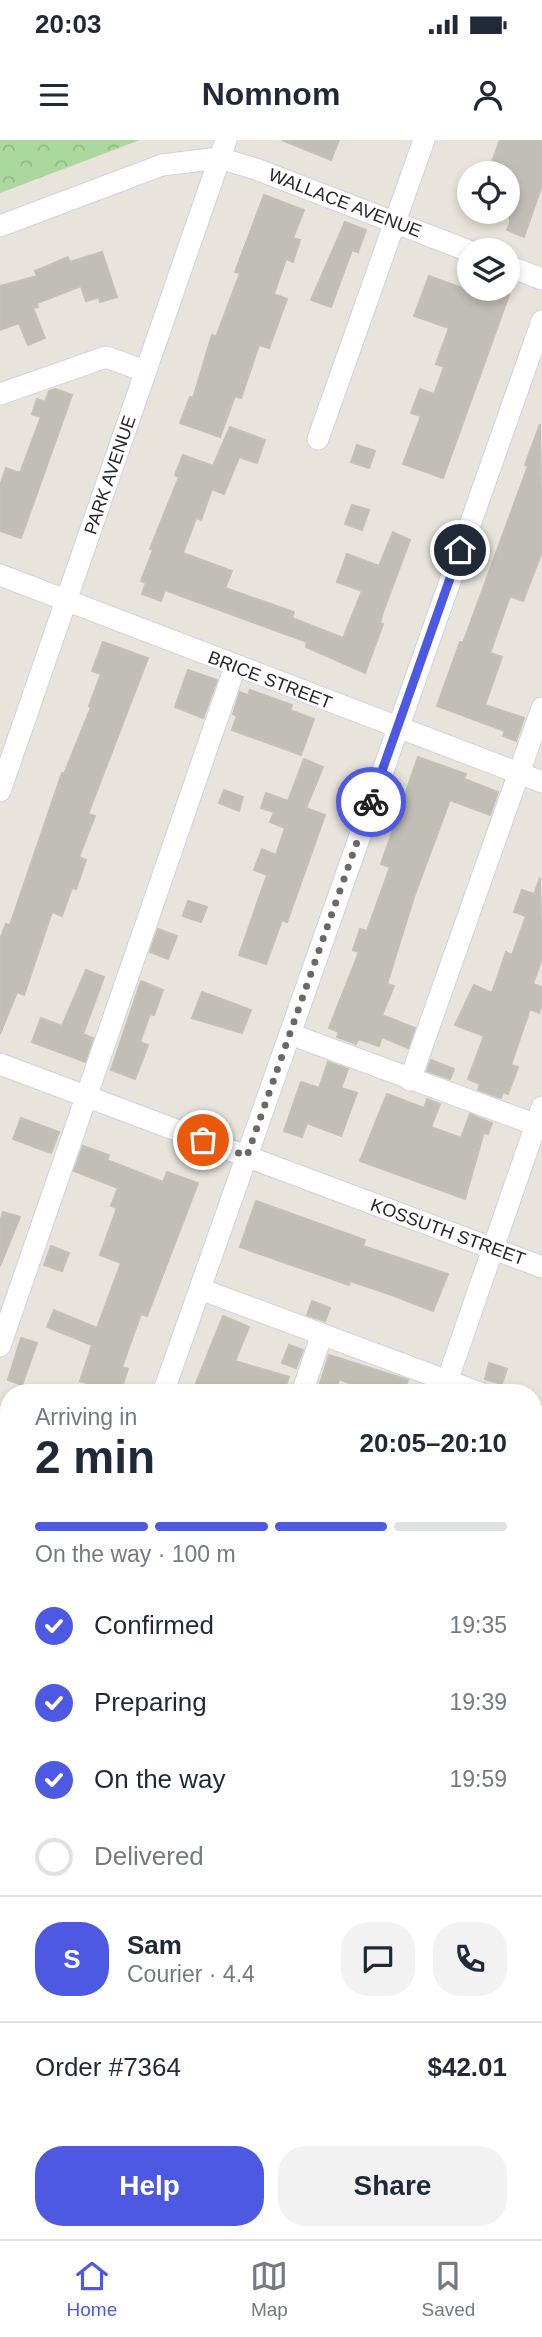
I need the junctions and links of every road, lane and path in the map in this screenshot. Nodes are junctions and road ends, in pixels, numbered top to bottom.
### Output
1 (424, 140) edge
2 (222, 149) edge
3 (396, 223) junction
4 (0, 226) edge
5 (457, 246) edge
6 (520, 271) edge
7 (542, 279) edge
8 (542, 321) edge
9 (145, 371) junction
10 (0, 394) edge
11 (318, 439) dead end
12 (0, 575) edge
13 (67, 601) junction
14 (235, 667) junction
15 (542, 708) edge
16 (397, 727) junction
17 (518, 773) junction
18 (542, 782) edge
19 (0, 791) edge
20 (290, 1034) junction
21 (0, 1064) edge
22 (410, 1080) junction
23 (88, 1097) junction
24 (540, 1120) edge
25 (247, 1156) junction
26 (491, 1249) junction
27 (542, 1267) edge
28 (200, 1289) junction
29 (322, 1334) junction
30 (0, 1346) edge
31 (166, 1384) edge
32 (305, 1384) edge
33 (438, 1384) edge
34 (446, 1384) edge

1 - 3 street
2 - 3 street, WALLACE AVENUE
2 - 4 street, WALLACE AVENUE
2 - 9 street, PARK AVENUE
3 - 5 street, WALLACE AVENUE
3 - 11 street
6 - 7 street
8 - 16 street
9 - 10 street
9 - 13 street, PARK AVENUE
12 - 13 street, BRICE STREET
13 - 14 street, BRICE STREET
13 - 19 street, PARK AVENUE
14 - 16 street, BRICE STREET
14 - 23 street
15 - 17 street
16 - 17 street, BRICE STREET
16 - 20 street
17 - 18 street, BRICE STREET
17 - 22 street
20 - 22 street
20 - 25 street
21 - 23 street, KOSSUTH STREET
22 - 24 street
23 - 25 street, KOSSUTH STREET
23 - 30 street
24 - 26 street
25 - 26 street, KOSSUTH STREET
25 - 28 street
26 - 27 street, KOSSUTH STREET
26 - 34 street
28 - 29 street
28 - 31 street
29 - 32 street
29 - 33 street

